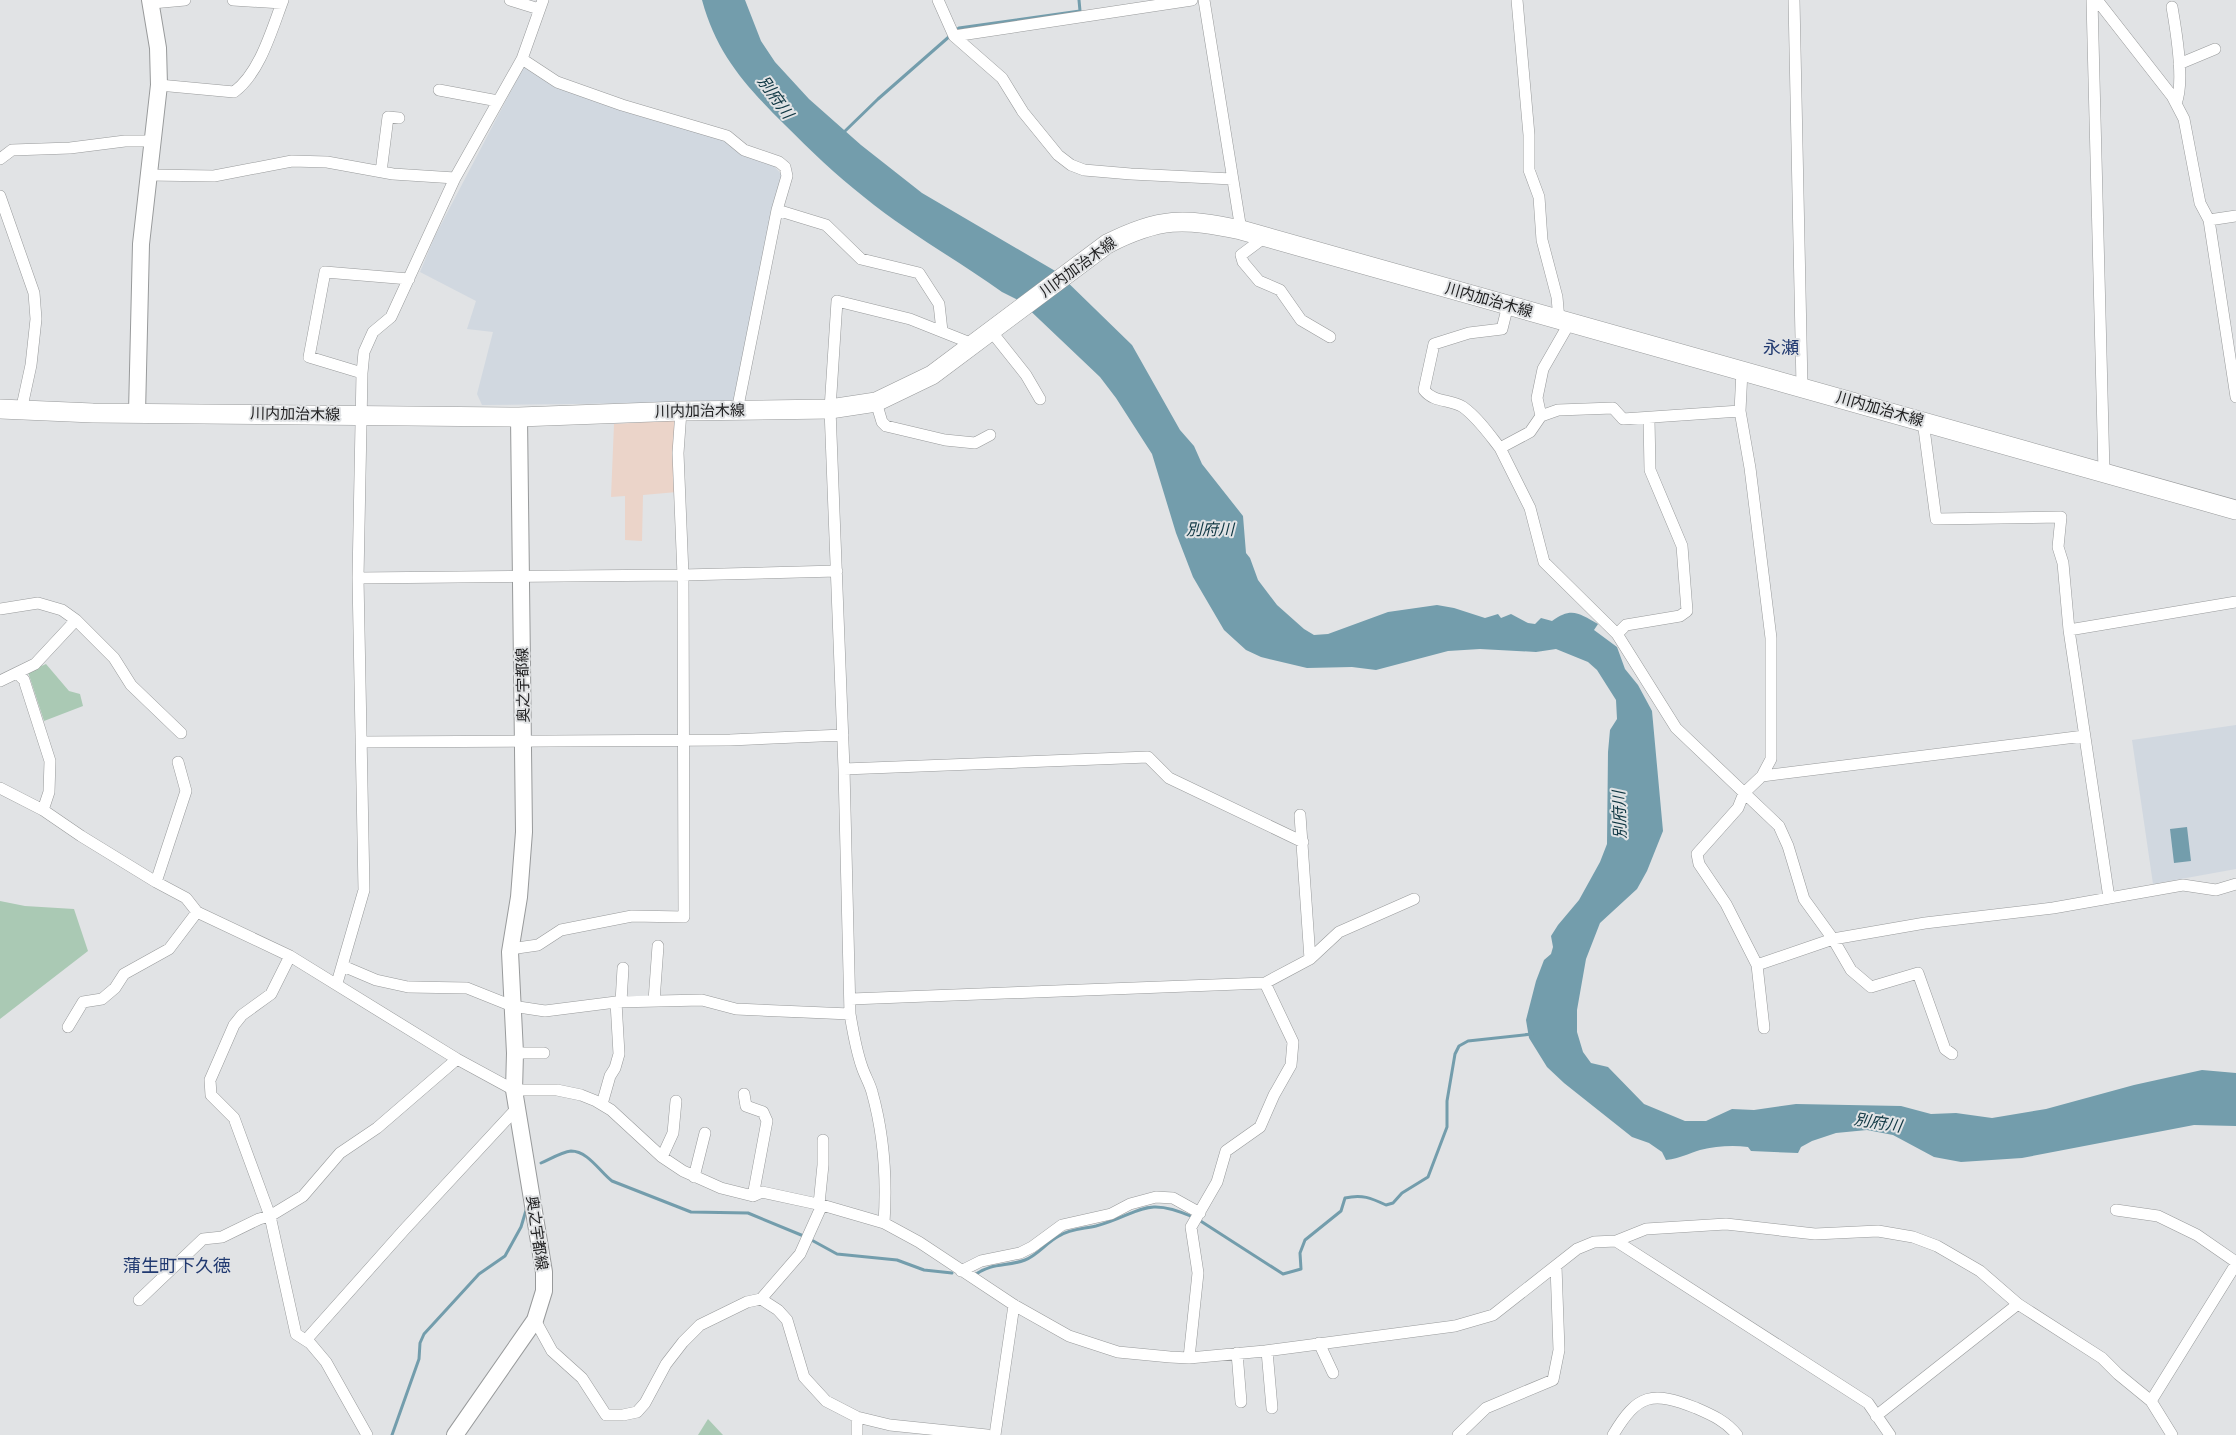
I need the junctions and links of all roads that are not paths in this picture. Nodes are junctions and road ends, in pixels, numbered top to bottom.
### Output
1 (185, 0) edge
2 (233, 0) edge
3 (510, 0) edge
4 (938, 0) edge
5 (1192, 0) edge
6 (1204, 0) edge
7 (1517, 0) edge
8 (1794, 0) edge
9 (2092, 0) edge
10 (2097, 0) edge
11 (151, 1) edge
12 (283, 2) edge
13 (541, 4) edge
14 (2172, 7) dead end
15 (954, 36) junction
16 (2215, 49) dead end
17 (522, 59) junction
18 (2179, 64) junction
19 (159, 85) junction
20 (439, 90) dead end
21 (498, 101) junction
22 (2176, 103) junction
23 (399, 118) dead end
24 (153, 141) junction
25 (0, 159) edge
26 (381, 172) junction
27 (148, 175) junction
28 (455, 178) junction
29 (1232, 179) junction
30 (0, 196) edge
31 (777, 210) junction
32 (2236, 216) edge
33 (2210, 220) junction
34 (1241, 230) junction
35 (1265, 237) junction
36 (410, 279) junction
37 (1508, 305) junction
38 (1565, 321) junction
39 (942, 331) junction
40 (991, 331) junction
41 (1330, 337) dead end
42 (973, 344) junction
43 (1742, 370) junction
44 (362, 373) junction
45 (1802, 387) junction
46 (2236, 397) edge
47 (1040, 399) dead end
48 (876, 402) junction
49 (0, 409) edge
50 (830, 409) junction
51 (21, 411) junction
52 (681, 411) junction
53 (737, 411) junction
54 (1740, 411) junction
55 (137, 413) junction
56 (360, 415) junction
57 (1541, 416) junction
58 (519, 417) junction
59 (1648, 419) junction
60 (1923, 421) junction
61 (990, 435) dead end
62 (1500, 448) junction
63 (2104, 472) junction
64 (2236, 510) edge
65 (837, 571) junction
66 (683, 575) junction
67 (522, 576) junction
68 (358, 578) junction
69 (2236, 602) edge
70 (0, 610) edge
71 (76, 620) junction
72 (2069, 630) junction
73 (1617, 634) junction
74 (17, 673) junction
75 (0, 681) edge
76 (181, 733) dead end
77 (843, 736) junction
78 (2084, 736) junction
79 (683, 739) junction
80 (361, 742) junction
81 (523, 742) junction
82 (178, 762) dead end
83 (844, 769) junction
84 (1762, 776) junction
85 (0, 788) edge
86 (1744, 793) junction
87 (43, 810) junction
88 (1300, 815) dead end
89 (1303, 842) junction
90 (156, 882) junction
91 (2236, 884) edge
92 (2109, 898) junction
93 (1414, 899) dead end
94 (198, 912) junction
95 (1833, 939) junction
96 (658, 946) dead end
97 (510, 952) junction
98 (290, 956) junction
99 (1310, 959) junction
100 (1757, 965) junction
101 (343, 966) junction
102 (623, 968) dead end
103 (337, 983) junction
104 (1266, 983) junction
105 (851, 999) junction
106 (654, 1001) junction
107 (618, 1002) junction
108 (512, 1006) junction
109 (850, 1014) junction
110 (68, 1028) dead end
111 (1764, 1028) dead end
112 (515, 1053) junction
113 (544, 1053) dead end
114 (1952, 1054) dead end
115 (458, 1060) junction
116 (514, 1090) junction
117 (744, 1094) dead end
118 (676, 1101) dead end
119 (602, 1104) junction
120 (518, 1107) junction
121 (705, 1133) dead end
122 (823, 1140) dead end
123 (662, 1157) junction
124 (694, 1177) junction
125 (753, 1196) junction
126 (821, 1205) junction
127 (2116, 1210) dead end
128 (1199, 1214) junction
129 (270, 1216) junction
130 (884, 1223) junction
131 (1616, 1241) junction
132 (2236, 1263) edge
133 (1556, 1266) junction
134 (961, 1271) junction
135 (139, 1300) dead end
136 (761, 1300) junction
137 (2018, 1304) junction
138 (1014, 1305) junction
139 (535, 1320) junction
140 (306, 1340) junction
141 (1320, 1343) junction
142 (1267, 1350) junction
143 (1237, 1353) junction
144 (1189, 1358) junction
145 (1333, 1373) dead end
146 (2151, 1401) junction
147 (1241, 1402) dead end
148 (1272, 1408) dead end
149 (1876, 1416) junction
150 (857, 1417) junction
151 (367, 1435) edge
152 (455, 1435) edge
153 (857, 1435) edge
154 (987, 1435) edge
155 (995, 1435) edge
156 (1458, 1435) edge
157 (1613, 1435) edge
158 (1737, 1435) edge
159 (1890, 1435) edge
160 (2172, 1435) edge

1 - 11 street
2 - 12 street
3 - 13 street
4 - 15 street
5 - 15 street
6 - 29 street
7 - 38 street
8 - 45 street
9 - 63 street
10 - 22 street
11 - 19 street
12 - 19 street
13 - 17 street
14 - 18 street
15 - 29 street
16 - 18 street
17 - 21 street
17 - 31 street
18 - 22 street
19 - 24 street
20 - 21 street
21 - 28 street
22 - 33 street
23 - 26 street
24 - 25 street
24 - 27 street
26 - 27 street
26 - 28 street
27 - 55 street
28 - 36 street
29 - 34 street
30 - 51 street
31 - 39 street
31 - 53 street
32 - 33 street
33 - 46 street
34 - 35 main road, 川内加治木線
34 - 40 main road, 川内加治木線
35 - 37 main road, 川内加治木線
35 - 41 street
36 - 44 street
36 - 44 street
37 - 38 main road, 川内加治木線
37 - 62 street
38 - 43 main road, 川内加治木線
38 - 57 street
39 - 42 street
39 - 50 street
40 - 42 main road, 川内加治木線
40 - 47 street
42 - 48 main road, 川内加治木線
43 - 45 main road, 川内加治木線
43 - 54 street
44 - 56 street
45 - 60 main road, 川内加治木線
48 - 50 main road, 川内加治木線
48 - 61 street
49 - 51 main road, 川内加治木線
50 - 53 main road, 川内加治木線
50 - 65 street
51 - 55 main road, 川内加治木線
52 - 53 main road, 川内加治木線
52 - 58 main road, 川内加治木線
52 - 66 street
54 - 59 street
54 - 84 street
55 - 56 main road, 川内加治木線
56 - 58 main road, 川内加治木線
56 - 68 street
57 - 59 street
57 - 62 street
58 - 67 street, 奥之宇都線
59 - 73 street
60 - 63 main road, 川内加治木線
60 - 72 street
62 - 73 street
63 - 64 main road, 川内加治木線
65 - 66 street
65 - 77 street
66 - 67 street
66 - 79 street
67 - 68 street
67 - 81 street, 奥之宇都線
68 - 80 street
69 - 72 street
70 - 71 street
71 - 74 street
71 - 76 street
72 - 78 street
73 - 86 street
74 - 75 street
74 - 87 street
77 - 79 street
77 - 83 street
78 - 84 street
78 - 92 street
79 - 81 street
79 - 97 street
80 - 81 street
80 - 101 street
81 - 97 street, 奥之宇都線
82 - 90 street
83 - 89 street
83 - 105 street
84 - 86 street
85 - 87 street
86 - 95 street
86 - 100 street
87 - 90 street
88 - 89 street
89 - 99 street
90 - 94 street
91 - 92 street
92 - 95 street
93 - 99 street
94 - 98 street
94 - 110 street
95 - 100 street
95 - 114 street
96 - 106 street
97 - 108 street, 奥之宇都線
98 - 103 street
98 - 129 street
99 - 104 street
100 - 111 street
101 - 103 street
101 - 108 street
102 - 107 street
103 - 115 street
104 - 105 street
104 - 128 street
105 - 109 street
106 - 107 street
106 - 109 street
107 - 108 street
107 - 119 street
108 - 112 street, 奥之宇都線
109 - 130 street
112 - 113 street
112 - 116 street, 奥之宇都線
115 - 116 street
115 - 129 street
116 - 119 street
116 - 120 street, 奥之宇都線
117 - 125 street
118 - 123 street
119 - 123 street
120 - 139 street, 奥之宇都線
120 - 140 street
121 - 124 street
122 - 126 street
123 - 124 street
124 - 125 street
125 - 126 street
126 - 130 street
126 - 136 street
127 - 132 street
128 - 134 street
128 - 144 street
129 - 135 street
129 - 140 street
130 - 134 street
131 - 133 street
131 - 137 street
131 - 149 street
132 - 146 street
133 - 141 street
133 - 156 street
134 - 138 street
136 - 139 street
136 - 150 street
137 - 146 street
137 - 149 street
138 - 144 street
138 - 155 street
139 - 152 street, 奥之宇都線
140 - 151 street
141 - 142 street
141 - 145 street
142 - 143 street
142 - 148 street
143 - 144 street
143 - 147 street
146 - 160 street
149 - 159 street
150 - 153 street
150 - 154 street
157 - 158 street

